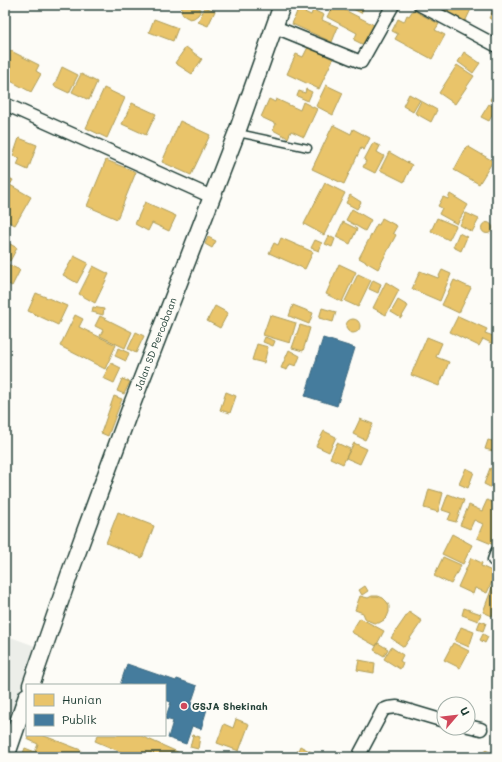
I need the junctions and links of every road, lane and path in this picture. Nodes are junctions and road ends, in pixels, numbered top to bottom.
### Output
1 (282, 5) edge
2 (393, 5) edge
3 (420, 5) edge
4 (275, 27) junction
5 (497, 46) edge
6 (5, 104) edge
7 (237, 132) junction
8 (308, 148) dead end
9 (212, 197) junction
10 (497, 552) edge
11 (497, 561) edge
12 (31, 684) edge
13 (26, 699) edge
14 (436, 719) edge
15 (476, 728) edge
16 (481, 729) dead end
17 (6, 757) edge
18 (358, 757) edge

1 - 4 street, Jalan SD Percobaan
2 - 4 street
3 - 5 street
4 - 7 street, Jalan SD Percobaan
6 - 9 street
7 - 8 lane
7 - 9 street, Jalan SD Percobaan
9 - 12 street, Jalan SD Percobaan
10 - 11 street
13 - 17 street
14 - 18 street
15 - 16 street

